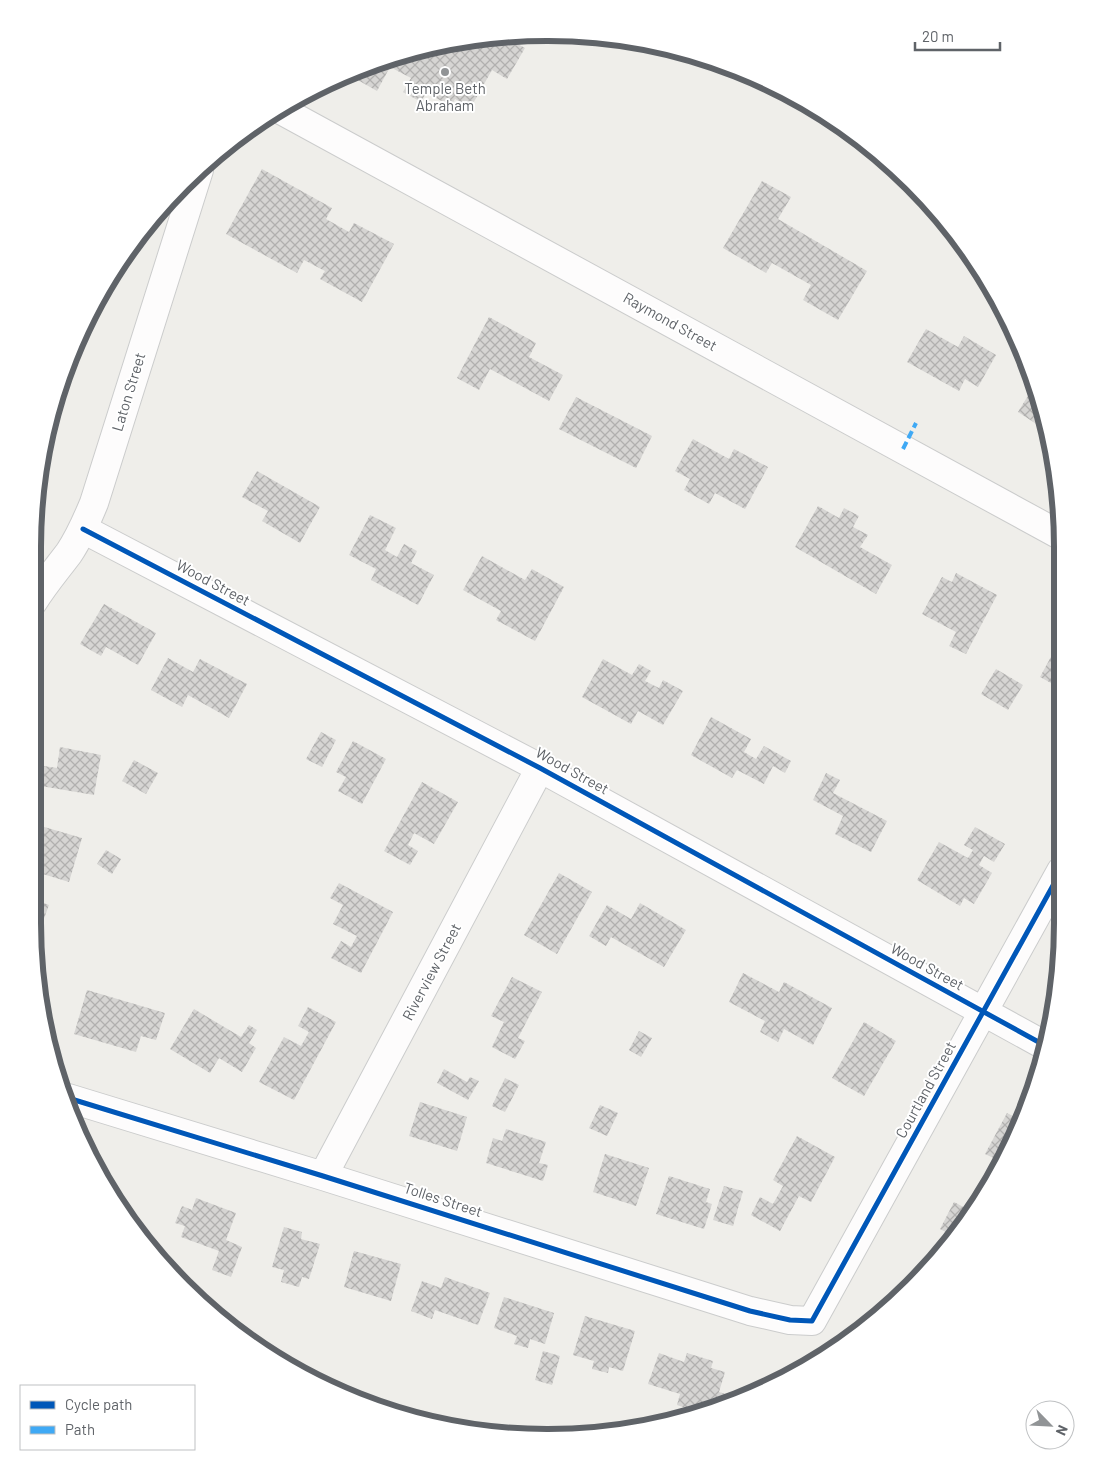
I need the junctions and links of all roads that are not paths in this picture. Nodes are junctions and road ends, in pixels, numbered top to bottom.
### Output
1 (287, 113) edge
2 (194, 186) edge
3 (83, 529) junction
4 (1054, 532) edge
5 (41, 589) edge
6 (540, 768) junction
7 (1054, 884) edge
8 (983, 1012) junction
9 (1039, 1042) edge
10 (74, 1100) edge
11 (323, 1176) junction
12 (812, 1322) joint

1 - 4 street, Raymond Street
2 - 3 street, Laton Street
3 - 5 street, Laton Street
3 - 6 street, Wood Street
6 - 8 street, Wood Street
6 - 11 street, Riverview Street
7 - 8 street, Courtland Street
8 - 9 street, Wood Street
8 - 12 street, Courtland Street
10 - 11 street, Tolles Street
11 - 12 street, Tolles Street

